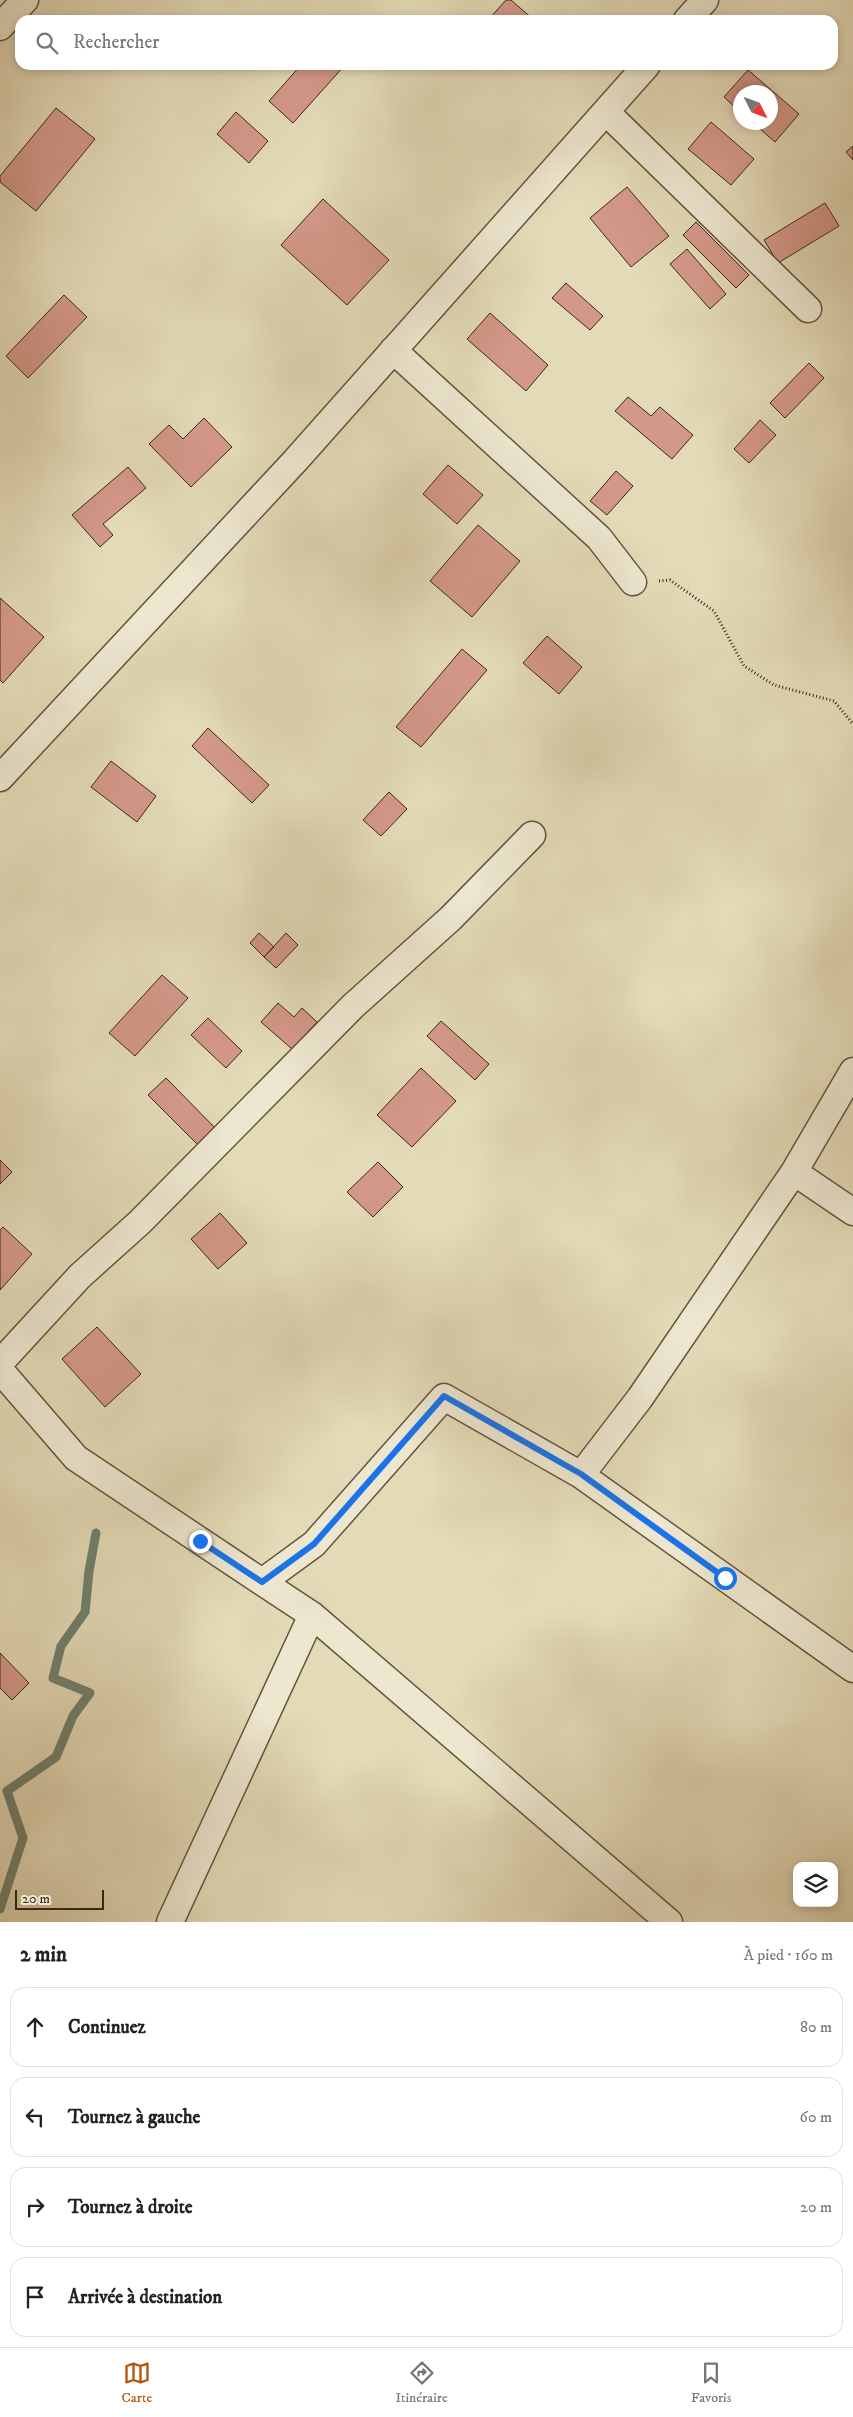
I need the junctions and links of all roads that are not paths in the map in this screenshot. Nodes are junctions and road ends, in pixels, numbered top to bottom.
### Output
1 (25, 0) edge
2 (705, 0) edge
3 (692, 15) edge
4 (0, 27) edge
5 (643, 70) edge
6 (606, 112) junction
7 (808, 309) dead end
8 (393, 350) junction
9 (633, 582) road end
10 (0, 778) edge
11 (532, 835) dead end
12 (853, 1071) edge
13 (794, 1172) junction
14 (853, 1212) edge
15 (0, 1363) edge
16 (0, 1370) edge
17 (581, 1474) junction
18 (262, 1582) junction
19 (312, 1616) junction
20 (853, 1669) edge
21 (658, 1918) edge
22 (170, 1922) edge

1 - 4 street
2 - 3 street
5 - 6 street
6 - 7 street
6 - 8 street
8 - 9 street
8 - 10 street
11 - 15 street
12 - 13 street
13 - 14 street
13 - 17 street
16 - 18 street
17 - 18 street
17 - 20 street
18 - 19 street
19 - 21 street
19 - 22 street

